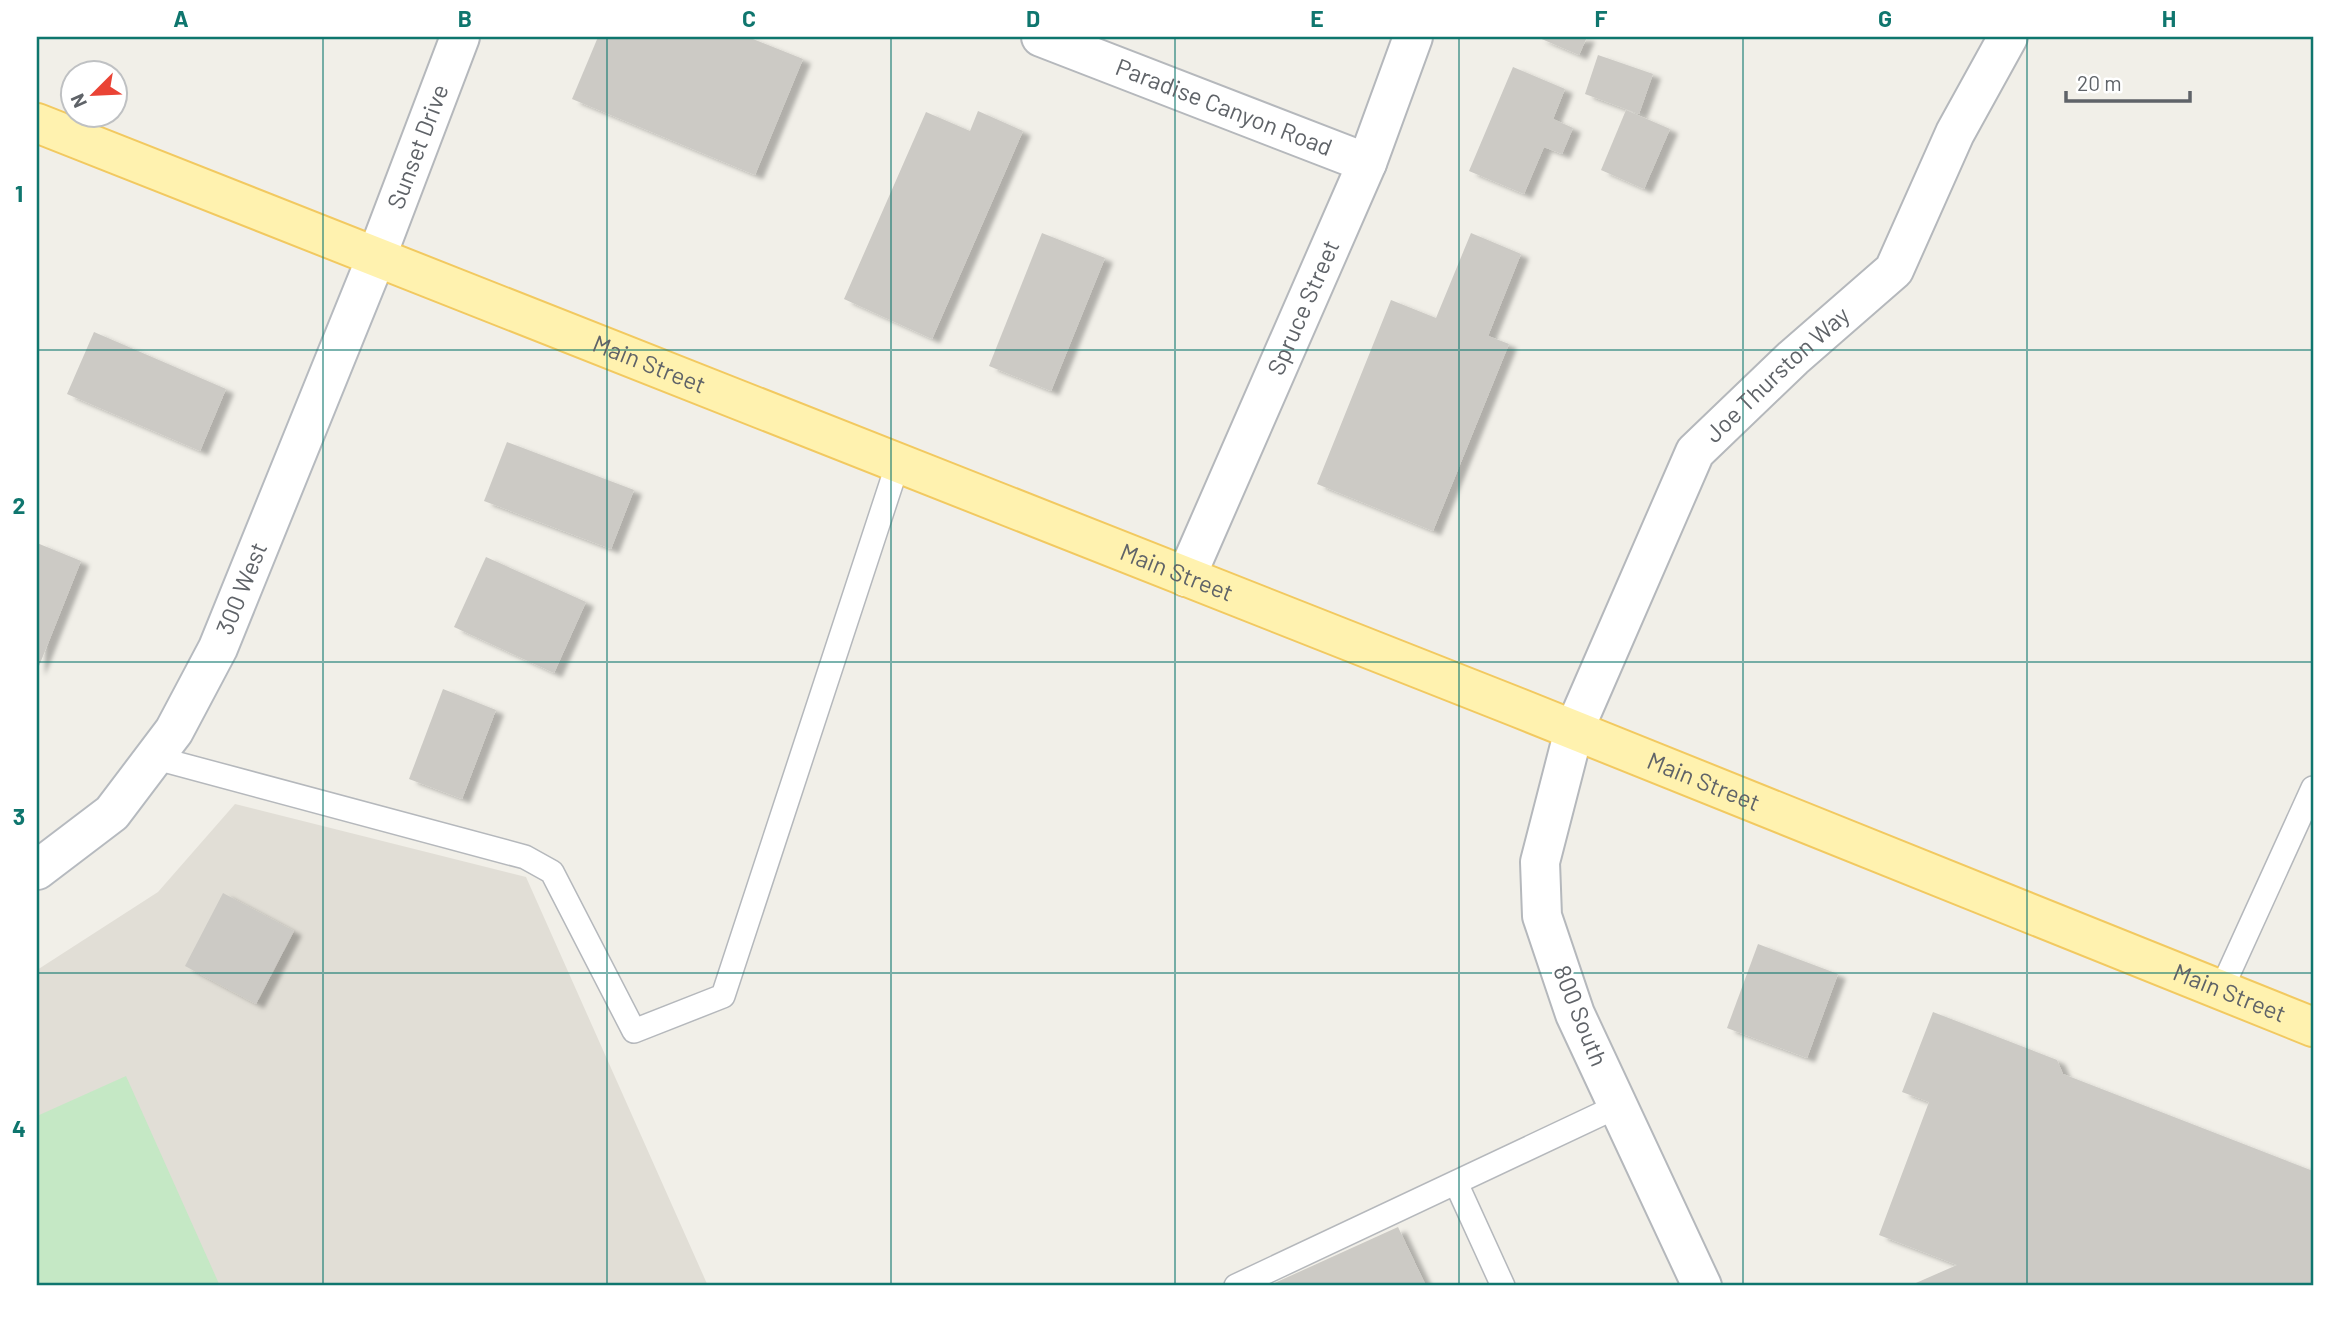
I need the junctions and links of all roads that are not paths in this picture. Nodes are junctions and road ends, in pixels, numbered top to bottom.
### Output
1 (460, 37) edge
2 (1041, 37) edge
3 (1413, 37) edge
4 (2008, 37) edge
5 (37, 123) edge
6 (1367, 163) junction
7 (376, 258) junction
8 (898, 463) junction
9 (1186, 577) junction
10 (1574, 730) junction
11 (156, 758) junction
12 (2313, 788) edge
13 (37, 870) edge
14 (2221, 990) junction
15 (2313, 1027) edge
16 (1618, 1106) junction
17 (1456, 1183) junction
18 (1236, 1286) edge
19 (1503, 1286) edge
20 (1702, 1286) edge

1 - 7 street, Sunset Drive
2 - 6 street, Paradise Canyon Road
3 - 6 street, Spruce Street
4 - 10 street, Joe Thurston Way
5 - 7 main road, Main Street
6 - 9 street, Spruce Street
7 - 8 main road, Main Street
7 - 11 street, 300 West
8 - 9 main road, Main Street
8 - 11 lane
9 - 10 main road, Main Street
10 - 14 main road, Main Street
10 - 16 street, 800 South
11 - 13 street, 300 West
12 - 14 lane
14 - 15 main road, Main Street
16 - 17 lane
16 - 20 street, 800 South
17 - 18 lane
17 - 19 lane

